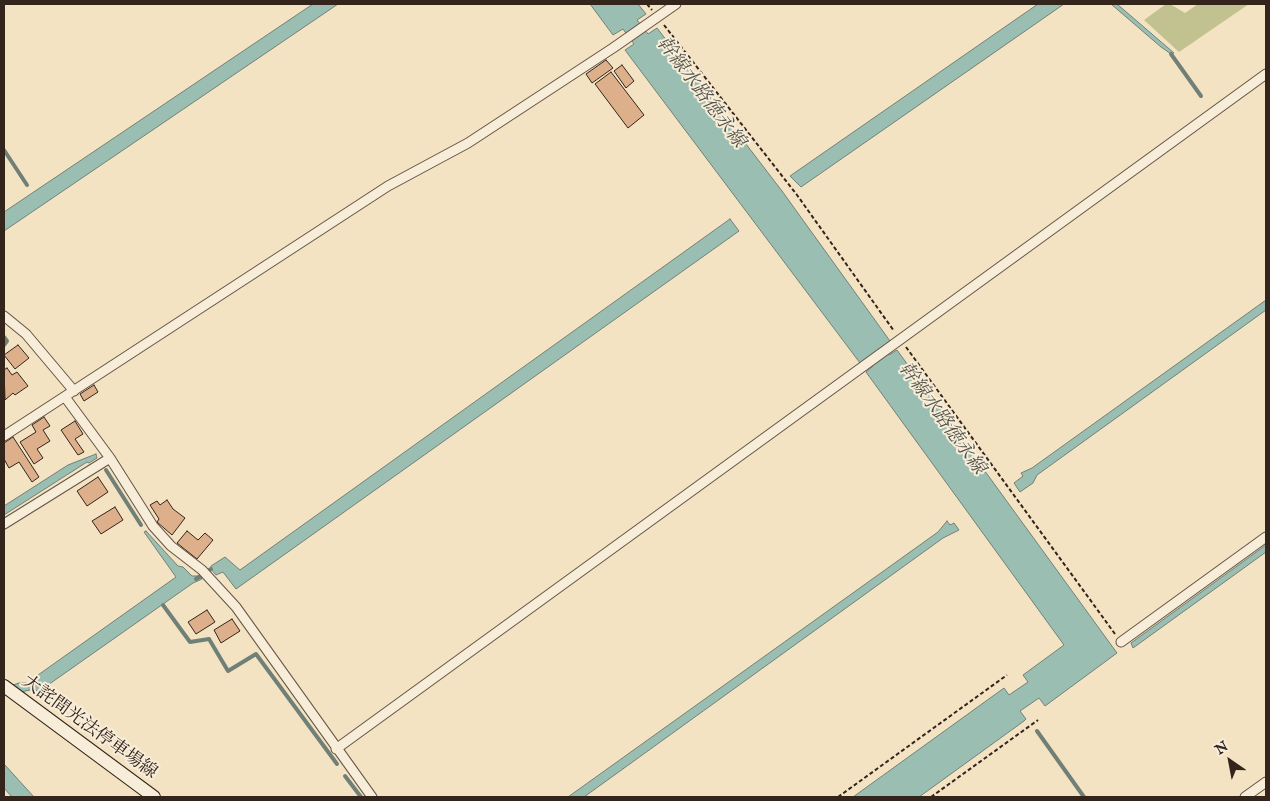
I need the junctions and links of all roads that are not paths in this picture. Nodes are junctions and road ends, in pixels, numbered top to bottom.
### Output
1 (676, 4) edge
2 (1266, 74) edge
3 (4, 316) edge
4 (74, 391) junction
5 (65, 397) junction
6 (5, 434) edge
7 (110, 458) junction
8 (4, 524) edge
9 (1266, 537) edge
10 (1121, 642) road end
11 (4, 686) edge
12 (336, 749) junction
13 (1266, 782) edge
14 (154, 797) edge
15 (372, 797) edge
16 (1244, 797) edge

1 - 4 street
2 - 12 street
3 - 4 street
4 - 5 street
5 - 6 street
5 - 7 street
7 - 8 street
7 - 12 street
9 - 10 street
11 - 14 main road, 大詫間光法停車場線
12 - 15 street
13 - 16 street

